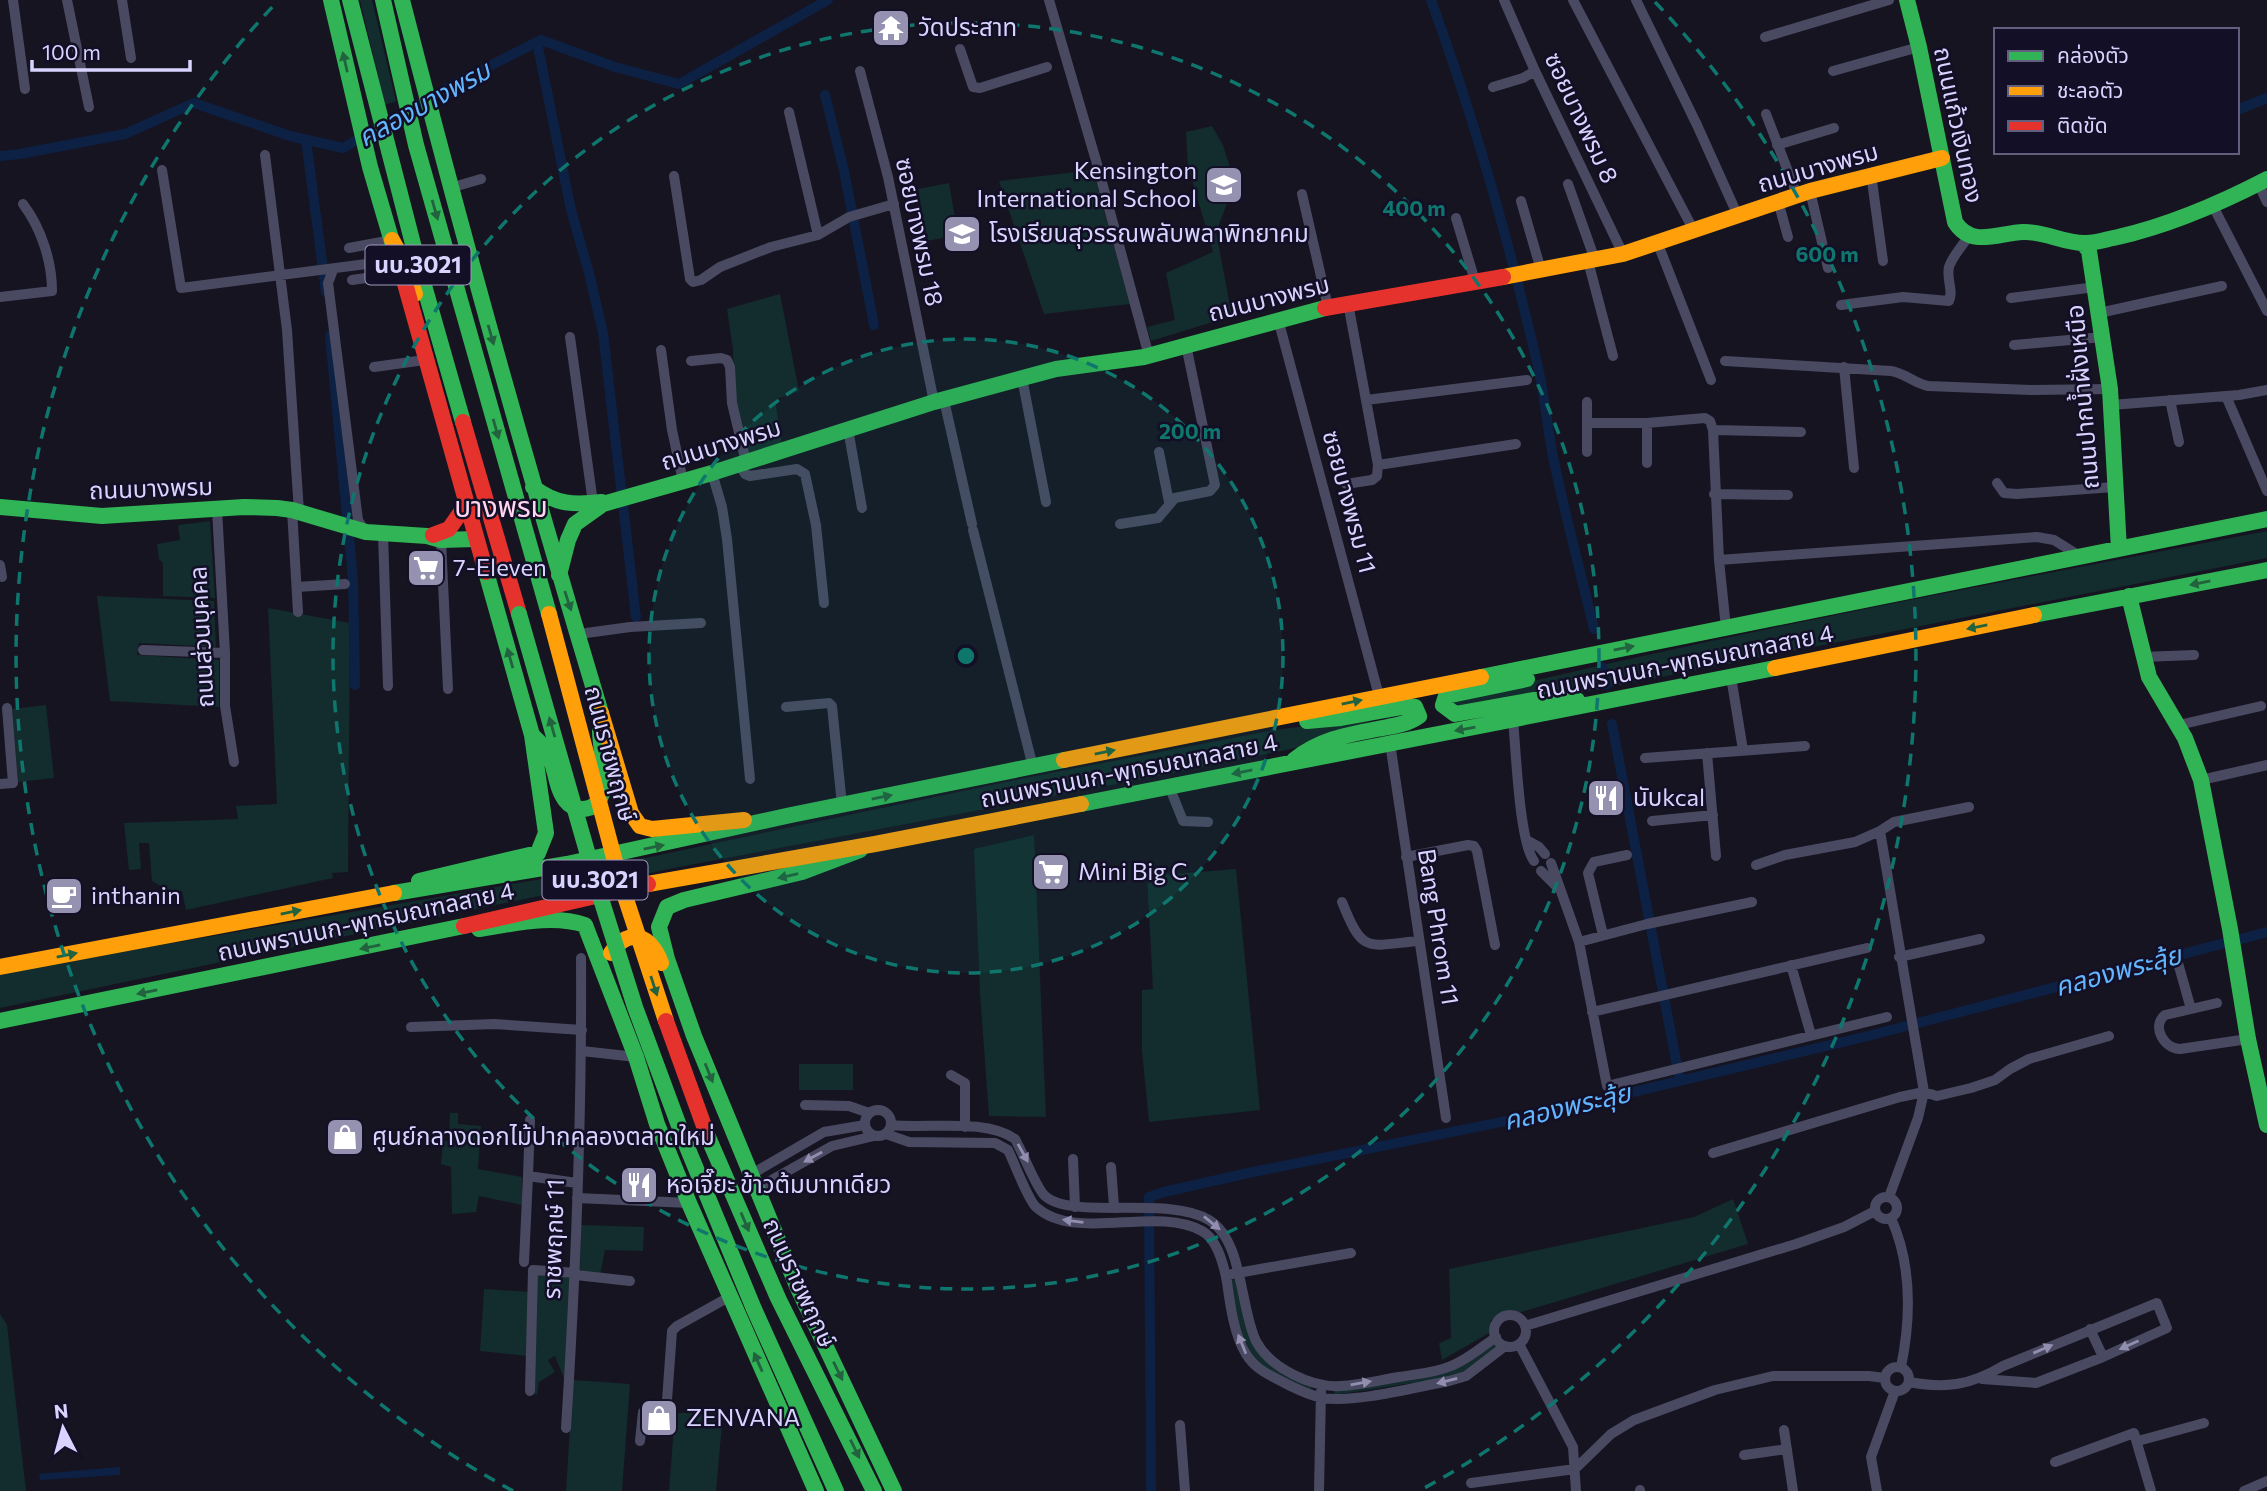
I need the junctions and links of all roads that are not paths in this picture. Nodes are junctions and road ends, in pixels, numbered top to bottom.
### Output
1 (13, 0) edge
2 (67, 0) edge
3 (122, 0) edge
4 (331, 0) edge
5 (350, 0) edge
6 (383, 0) edge
7 (402, 0) edge
8 (1049, 0) edge
9 (1504, 0) edge
10 (1573, 0) edge
11 (1637, 0) edge
12 (1889, 0) edge
13 (1907, 0) edge
14 (1765, 37) dead end
15 (1919, 47) junction
16 (960, 49) dead end
17 (131, 58) dead end
18 (1066, 61) junction
19 (860, 71) dead end
20 (1535, 71) junction
21 (1833, 71) dead end
22 (1493, 87) dead end
23 (25, 89) dead end
24 (89, 107) dead end
25 (789, 112) dead end
26 (1766, 114) dead end
27 (1835, 128) dead end
28 (1777, 145) junction
29 (265, 155) dead end
30 (1942, 158) junction
31 (162, 170) dead end
32 (1871, 174) junction
33 (674, 176) dead end
34 (481, 179) dead end
35 (2263, 181) edge
36 (1568, 184) dead end
37 (450, 188) junction
38 (1804, 193) junction
39 (1302, 194) dead end
40 (1521, 201) dead end
41 (1778, 201) junction
42 (2267, 202) edge
43 (23, 204) dead end
44 (894, 204) junction
45 (2213, 206) junction
46 (1738, 216) junction
47 (1456, 218) dead end
48 (1694, 231) junction
49 (818, 235) junction
50 (1788, 236) dead end
51 (1968, 237) junction
52 (392, 240) junction
53 (2083, 243) junction
54 (1658, 244) junction
55 (349, 248) dead end
56 (1623, 254) junction
57 (1592, 260) junction
58 (1883, 261) dead end
59 (382, 262) dead end
60 (1828, 268) dead end
61 (328, 270) junction
62 (1541, 270) junction
63 (282, 275) junction
64 (402, 276) junction
65 (352, 279) dead end
66 (1475, 281) junction
67 (2222, 286) dead end
68 (2095, 287) junction
69 (0, 297) edge
70 (2011, 298) dead end
71 (1348, 303) junction
72 (1841, 305) dead end
73 (1328, 307) junction
74 (2267, 311) edge
75 (2099, 313) junction
76 (1278, 319) junction
77 (570, 337) dead end
78 (2103, 337) junction
79 (1185, 345) junction
80 (2014, 345) dead end
81 (661, 349) dead end
82 (1149, 356) junction
83 (1613, 356) dead end
84 (425, 360) junction
85 (691, 361) dead end
86 (1725, 361) dead end
87 (373, 367) dead end
88 (1844, 367) junction
89 (450, 372) junction
90 (1022, 378) junction
91 (1527, 380) dead end
92 (1711, 380) dead end
93 (2267, 390) edge
94 (2226, 396) junction
95 (2110, 397) junction
96 (939, 400) junction
97 (1366, 400) junction
98 (2170, 400) junction
99 (1587, 402) dead end
100 (1587, 423) junction
101 (1647, 423) junction
102 (848, 429) junction
103 (1713, 430) junction
104 (1801, 432) dead end
105 (2179, 442) dead end
106 (1516, 444) dead end
107 (1159, 452) dead end
108 (1587, 452) dead end
109 (742, 463) junction
110 (1647, 463) dead end
111 (1378, 465) junction
112 (2262, 466) edge
113 (1854, 468) dead end
114 (712, 472) junction
115 (683, 481) junction
116 (1997, 483) dead end
117 (1346, 484) dead end
118 (533, 487) junction
119 (2113, 487) junction
120 (2267, 491) edge
121 (1714, 494) junction
122 (1788, 495) dead end
123 (619, 499) junction
124 (1046, 502) dead end
125 (1169, 502) junction
126 (593, 503) junction
127 (466, 505) junction
128 (0, 507) edge
129 (862, 508) dead end
130 (217, 509) junction
131 (296, 511) junction
132 (2267, 519) edge
133 (1120, 524) dead end
134 (363, 531) junction
135 (383, 534) junction
136 (434, 538) junction
137 (475, 539) junction
138 (2119, 548) junction
139 (2078, 555) junction
140 (1719, 560) junction
141 (0, 565) edge
142 (2267, 570) edge
143 (559, 575) junction
144 (2, 577) edge
145 (345, 584) dead end
146 (297, 587) junction
147 (2129, 596) junction
148 (824, 603) dead end
149 (298, 612) dead end
150 (701, 623) dead end
151 (1726, 628) junction
152 (579, 634) junction
153 (143, 650) dead end
154 (225, 653) junction
155 (2194, 655) dead end
156 (2142, 657) junction
157 (1575, 658) junction
158 (1731, 677) junction
159 (388, 686) dead end
160 (448, 689) dead end
161 (1380, 696) junction
162 (1598, 704) junction
163 (2261, 706) dead end
164 (786, 707) dead end
165 (7, 708) dead end
166 (1280, 717) junction
167 (603, 718) junction
168 (1513, 720) junction
169 (2179, 725) junction
170 (532, 735) junction
171 (1390, 743) junction
172 (1805, 746) dead end
173 (1743, 750) junction
174 (1707, 753) junction
175 (1646, 758) dead end
176 (234, 762) dead end
177 (1292, 762) junction
178 (2267, 765) edge
179 (1033, 767) junction
180 (750, 779) dead end
181 (2201, 780) junction
182 (0, 784) edge
183 (1168, 786) junction
184 (842, 804) junction
185 (1969, 807) dead end
186 (791, 815) junction
187 (1713, 815) junction
188 (1651, 821) dead end
189 (1208, 822) dead end
190 (1880, 831) junction
191 (1528, 841) junction
192 (875, 844) junction
193 (1627, 855) dead end
194 (1716, 856) dead end
195 (1406, 857) junction
196 (1534, 861) dead end
197 (1756, 864) dead end
198 (1541, 871) dead end
199 (1559, 889) junction
200 (346, 901) junction
201 (1752, 901) dead end
202 (1342, 902) dead end
203 (437, 933) junction
204 (1603, 935) junction
205 (1980, 939) dead end
206 (1418, 941) junction
207 (1579, 942) junction
208 (1495, 945) dead end
209 (1867, 948) dead end
210 (1899, 957) junction
211 (581, 958) dead end
212 (2178, 964) dead end
213 (1791, 965) junction
214 (0, 967) edge
215 (2217, 1003) dead end
216 (2191, 1009) junction
217 (1592, 1012) junction
218 (1887, 1017) dead end
219 (0, 1021) edge
220 (411, 1027) dead end
221 (582, 1030) junction
222 (1811, 1035) junction
223 (694, 1036) junction
224 (2109, 1036) dead end
225 (2248, 1039) junction
226 (582, 1051) junction
227 (635, 1054) junction
228 (951, 1075) dead end
229 (1924, 1091) junction
230 (805, 1105) dead end
231 (869, 1113) junction
232 (1446, 1118) dead end
233 (530, 1120) dead end
234 (865, 1125) junction
235 (2267, 1125) edge
236 (964, 1127) junction
237 (981, 1128) junction
238 (884, 1132) junction
239 (982, 1143) junction
240 (1713, 1153) dead end
241 (1073, 1159) dead end
242 (1111, 1167) dead end
243 (528, 1176) junction
244 (753, 1182) junction
245 (577, 1183) junction
246 (1889, 1197) junction
247 (577, 1198) junction
248 (689, 1203) junction
249 (1114, 1206) junction
250 (1075, 1207) junction
251 (1159, 1207) junction
252 (1140, 1208) junction
253 (1875, 1211) junction
254 (1892, 1218) junction
255 (1160, 1221) junction
256 (1139, 1222) junction
257 (1351, 1253) dead end
258 (524, 1262) dead end
259 (576, 1274) junction
260 (1238, 1274) junction
261 (1226, 1275) junction
262 (630, 1281) dead end
263 (729, 1297) junction
264 (1525, 1326) junction
265 (2090, 1329) junction
266 (1496, 1337) junction
267 (1519, 1344) junction
268 (1505, 1346) junction
269 (2103, 1357) junction
270 (1901, 1367) junction
271 (1885, 1378) junction
272 (1982, 1379) junction
273 (1909, 1382) junction
274 (1322, 1385) junction
275 (530, 1391) dead end
276 (1895, 1391) junction
277 (1321, 1398) junction
278 (2204, 1423) dead end
279 (1180, 1425) dead end
280 (566, 1428) dead end
281 (1784, 1430) dead end
282 (640, 1441) dead end
283 (2138, 1441) junction
284 (1787, 1448) junction
285 (1744, 1455) dead end
286 (2055, 1462) dead end
287 (1575, 1469) junction
288 (2267, 1481) edge
289 (1471, 1483) dead end
290 (816, 1491) edge
291 (836, 1491) edge
292 (874, 1491) edge
293 (894, 1491) edge
294 (1185, 1491) edge
295 (1319, 1491) edge
296 (1576, 1491) edge
297 (1793, 1491) edge
298 (1877, 1491) edge
299 (2151, 1491) edge
300 (2244, 1491) edge

1 - 23 street
2 - 24 street
3 - 17 street
52 -> 4 main road, นบ.3021
5 - 89 main road, ถนนราชพฤกษ์ / นบ.3021
6 -> 292 main road, ถนนราชพฤกษ์ / นบ.3021, bridge
7 - 37 main road, นบ.3021
8 - 18 street
9 - 20 street, ซอยบางพรม 8
10 - 48 street
11 - 46 street
12 - 14 street
13 - 15 main road, ถนนแก้วเงินทอง
15 - 21 street
15 - 30 main road, ถนนแก้วเงินทอง
16 - 18 street
18 - 82 street
19 - 44 street, ซอยบางพรม 18
20 - 22 street
20 - 56 street, ซอยบางพรม 8
25 - 49 street
26 - 28 street
27 - 28 street
28 - 38 street
29 - 63 street
30 - 32 main road, ถนนบางพรม
30 - 51 main road, ถนนแก้วเงินทอง
31 - 63 street
32 - 38 main road, ถนนบางพรม
32 - 58 street
33 - 49 street
34 - 37 street
35 - 42 street
35 - 45 main road, ถนนแก้วเงินทอง
36 - 57 street
37 -> 118 main road, ถนนราชพฤกษ์ / นบ.3021
38 - 41 main road, ถนนบางพรม
38 - 60 street
39 - 73 street
40 - 62 street
41 - 46 main road, ถนนบางพรม
41 - 50 street
43 - 69 street
44 - 49 street
44 - 96 street, ซอยบางพรม 18
45 - 53 main road, ถนนแก้วเงินทอง
45 - 74 street
46 - 48 main road, ถนนบางพรม
47 - 66 street
48 - 54 main road, ถนนบางพรม
51 - 53 main road, ถนนแก้วเงินทอง
51 - 72 street
52 - 55 street
52 - 64 main road, นบ.3021
52 - 89 main road
53 - 68 main road, ถนนปากน้ำฝั่งเหนือ
54 - 56 main road, ถนนบางพรม
54 - 92 street
56 - 57 main road, ถนนบางพรม
57 - 62 main road, ถนนบางพรม
57 - 83 street
59 - 61 street
61 - 63 street
61 - 134 street
62 - 66 main road, ถนนบางพรม
63 - 131 street
64 - 65 street
64 - 84 main road, นบ.3021
66 - 71 main road, ถนนบางพรม
67 - 75 street
68 - 70 street
68 - 75 main road, ถนนปากน้ำฝั่งเหนือ
71 - 73 main road, ถนนบางพรม
71 - 97 street
73 - 76 main road, ถนนบางพรม
75 - 78 main road, ถนนปากน้ำฝั่งเหนือ
76 - 79 main road, ถนนบางพรม
76 - 161 street, ซอยบางพรม 11
77 - 126 street
78 - 80 street
78 - 95 main road, ถนนปากน้ำฝั่งเหนือ
79 - 82 main road, ถนนบางพรม
79 - 125 street
81 - 115 street
82 - 90 main road, ถนนบางพรม
84 - 87 street
84 - 127 main road, นบ.3021
85 - 109 street
86 - 88 street
88 - 95 street
88 - 113 street
291 -> 89 main road, ถนนราชพฤกษ์ / นบ.3021, bridge
90 - 96 main road, ถนนบางพรม
90 - 124 street
91 - 97 street
93 - 94 street
94 - 98 street
94 - 112 street
95 - 98 street
95 - 119 main road, ถนนปากน้ำฝั่งเหนือ
96 - 102 main road, ถนนบางพรม
96 - 179 street, ซอยบางพรม 18
97 - 111 street
98 - 105 street
99 - 100 street
100 - 101 street
100 - 108 street
101 - 103 street
101 - 110 street
102 - 109 main road, ถนนบางพรม
102 - 129 street
103 - 104 street
103 - 121 street
106 - 111 street
107 - 125 street
109 - 114 main road, ถนนบางพรม
109 - 148 street
111 - 117 street
112 - 120 street
114 - 115 main road, ถนนบางพรม
114 - 180 street
115 - 123 main road, ถนนบางพรม
116 - 119 street
118 - 126 main road, ถนนบางพรม
118 - 143 main road, ถนนราชพฤกษ์ / นบ.3021
119 - 138 main road, ถนนปากน้ำฝั่งเหนือ
121 - 122 street
121 - 140 street
123 - 126 main road, ถนนบางพรม
123 - 143 main road, ถนนบางพรม
125 - 133 street
127 - 136 main road, ถนนบางพรม
127 - 137 main road, นบ.3021
128 - 130 main road, ถนนบางพรม
130 - 131 main road, ถนนบางพรม
130 - 154 street, ถนนส่วนบุคคล
131 - 134 main road, ถนนบางพรม
131 - 146 street
132 - 138 main road, ถนนพรานนก-พุทธมณฑลสาย 4
134 - 135 main road, ถนนบางพรม
135 - 136 main road, ถนนบางพรม
135 - 159 street
136 - 137 main road, ถนนบางพรม
136 - 160 street
170 -> 137 main road, นบ.3021
138 - 139 main road, ถนนพรานนก-พุทธมณฑลสาย 4
139 - 140 street
139 - 151 main road, ถนนพรานนก-พุทธมณฑลสาย 4
140 - 151 street
141 - 144 street
142 -> 147 main road, ถนนพรานนก-พุทธมณฑลสาย 4
143 -> 152 main road, ถนนราชพฤกษ์ / นบ.3021
145 - 146 street
146 - 149 street
147 - 156 main road
147 -> 158 main road, ถนนพรานนก-พุทธมณฑลสาย 4
150 - 152 street
157 -> 151 main road, ถนนพรานนก-พุทธมณฑลสาย 4
152 - 167 main road, ถนนราชพฤกษ์ / นบ.3021
153 - 154 street
154 - 176 street, ถนนส่วนบุคคล
155 - 156 street
156 - 169 main road
157 - 161 main road, ถนนพรานนก-พุทธมณฑลสาย 4
157 - 162 main road
158 - 162 main road, ถนนพรานนก-พุทธมณฑลสาย 4
158 - 173 street
166 -> 161 main road, ถนนพรานนก-พุทธมณฑลสาย 4
162 - 168 main road, ถนนพรานนก-พุทธมณฑลสาย 4
163 - 169 street
164 - 184 street
165 - 182 street
166 - 177 main road
179 -> 166 main road, ถนนพรานนก-พุทธมณฑลสาย 4
167 - 170 main road
167 - 186 main road, ถนนราชพฤกษ์ / นบ.3021
168 -> 171 main road, ถนนพรานนก-พุทธมณฑลสาย 4
168 - 191 street
169 - 181 main road
170 - 200 main road, นบ.3021
171 - 177 main road, ถนนพรานนก-พุทธมณฑลสาย 4
171 - 195 street, Bang Phrom 11
172 - 173 street
173 - 174 street
174 - 175 street
174 - 187 street
177 -> 183 main road, ถนนพรานนก-พุทธมณฑลสาย 4
178 - 181 street
184 -> 179 main road, ถนนพรานนก-พุทธมณฑลสาย 4
181 - 225 main road
183 - 189 street
183 - 192 main road, ถนนพรานนก-พุทธมณฑลสาย 4
184 - 186 main road, ถนนพรานนก-พุทธมณฑลสาย 4
185 - 190 street
200 -> 186 main road, ถนนพรานนก-พุทธมณฑลสาย 4
187 - 188 street
187 - 194 street
190 - 197 street
190 - 210 street
191 - 196 street
191 - 199 street
192 - 203 main road, ถนนพรานนก-พุทธมณฑลสาย 4
192 -> 223 main road, ถนนราชพฤกษ์ / นบ.3021
193 - 204 street
195 - 206 street, Bang Phrom 11
195 - 208 street
198 - 199 street
199 - 207 street
214 -> 200 main road, ถนนพรานนก-พุทธมณฑลสาย 4
201 - 204 street
202 - 206 street
203 -> 219 main road, ถนนพรานนก-พุทธมณฑลสาย 4
203 - 227 main road, นบ.3021
204 - 207 street
205 - 210 street
206 - 232 street, Bang Phrom 11
207 - 217 street
209 - 213 street
210 - 229 street
211 - 221 street, ราชพฤกษ์ 11
212 - 216 street
213 - 217 street
213 - 222 street
215 - 216 street
216 - 225 street
217 - 222 street
218 - 222 street
220 - 221 street
221 - 226 street, ราชพฤกษ์ 11
223 - 227 main road
223 -> 244 main road, ถนนราชพฤกษ์ / นบ.3021
224 - 229 street
225 - 235 main road
226 - 227 street
226 - 245 street, ราชพฤกษ์ 11
227 - 248 main road, นบ.3021
228 - 236 street
229 - 240 street
229 - 246 street
230 - 231 street
231 - 234 street
231 - 238 street
233 - 243 street
234 - 238 street
234 - 244 street
236 - 237 street
236 - 238 street
237 - 239 street
237 -> 250 street
238 - 239 street
238 -> 244 street
256 -> 239 street
241 - 250 street
242 - 249 street
243 - 245 street
243 - 258 street
244 -> 293 main road, ถนนราชพฤกษ์ / นบ.3021
245 - 247 street, ราชพฤกษ์ 11
246 - 253 street
246 - 254 street
247 - 248 street
247 - 259 street, ราชพฤกษ์ 11
248 - 263 main road, นบ.3021
249 - 250 street
249 - 252 street
251 - 252 street
251 - 255 street
251 -> 260 street
252 - 256 street
253 - 254 street
253 - 264 street
254 - 270 street
255 - 256 street
255 - 261 street
257 - 260 street
259 - 262 street
259 - 275 street
259 - 280 street, ราชพฤกษ์ 11
260 - 261 street
260 - 274 street
277 -> 261 street
263 - 282 street
290 -> 263 main road, นบ.3021
264 - 266 street
264 - 267 street
265 - 269 street
265 -> 269 street
272 -> 265 street
266 - 268 street
274 -> 266 street
267 - 268 street
267 - 287 street
268 -> 277 street
269 - 272 street
270 - 271 street
270 - 273 street
271 - 276 street
271 - 287 street
272 - 273 street
273 - 276 street
274 - 277 street
276 - 298 street
277 - 295 street
278 - 283 street
279 - 294 street
281 - 284 street
283 - 286 street
283 - 299 street
284 - 285 street
284 - 297 street
287 - 289 street
287 - 296 street
288 - 300 street

